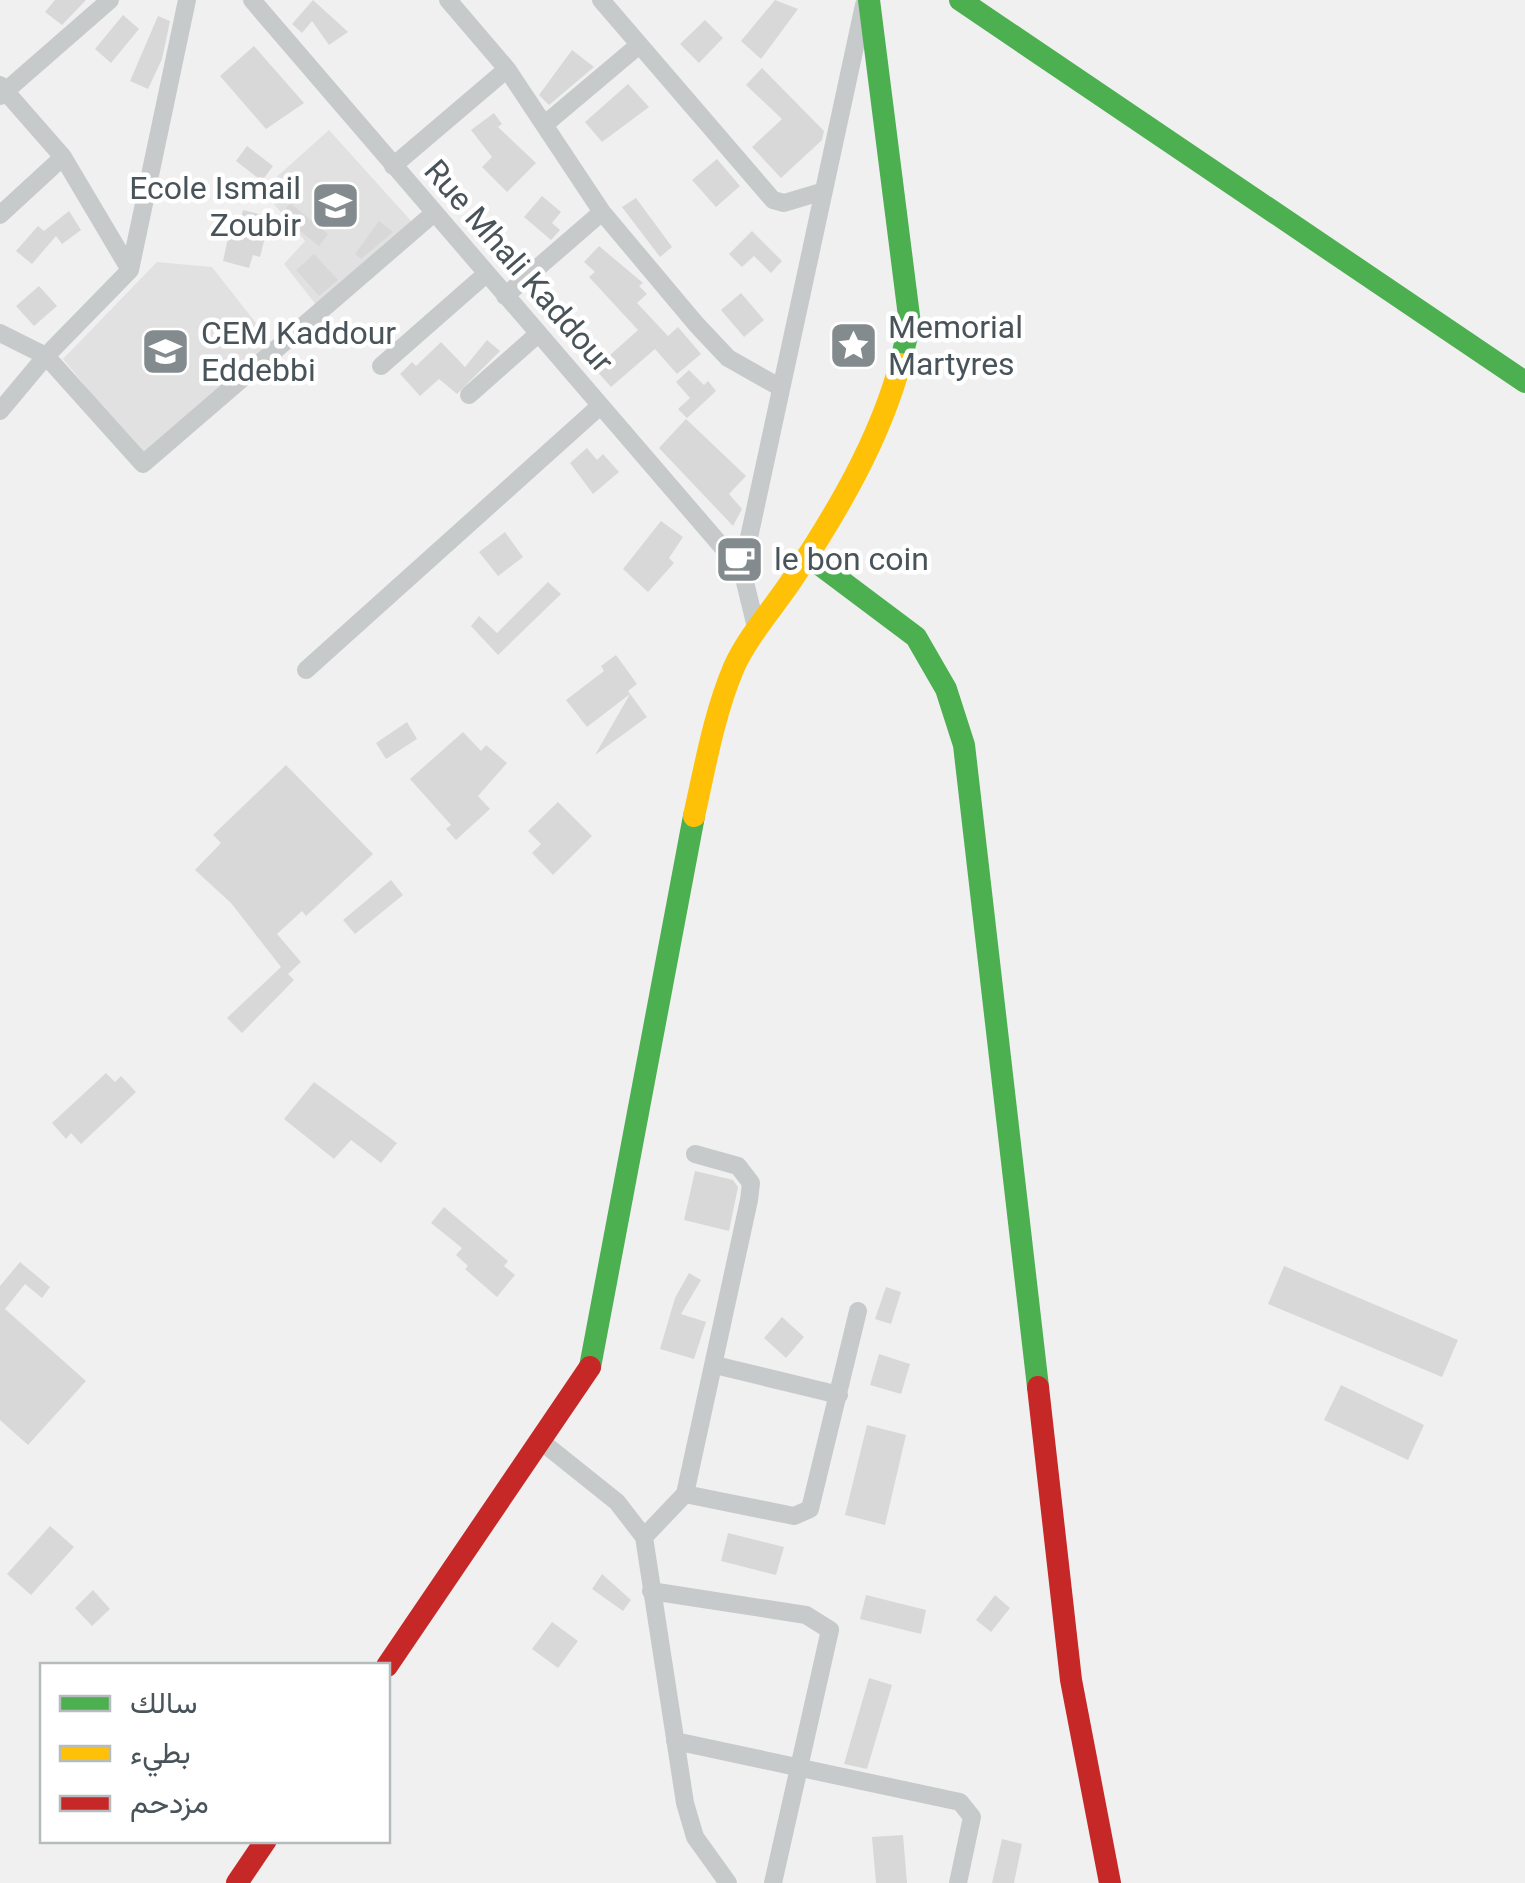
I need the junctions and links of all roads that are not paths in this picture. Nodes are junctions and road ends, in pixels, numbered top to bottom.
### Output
1 (110, 0) edge
2 (187, 0) edge
3 (252, 0) edge
4 (601, 0) edge
5 (867, 0) edge
6 (960, 0) edge
7 (462, 4) edge
8 (639, 45) junction
9 (507, 68) junction
10 (2, 91) edge
11 (544, 125) junction
12 (63, 157) junction
13 (393, 166) junction
14 (824, 191) junction
15 (602, 212) junction
16 (434, 213) junction
17 (0, 215) edge
18 (130, 270) junction
19 (486, 274) junction
20 (505, 296) junction
21 (0, 333) edge
22 (538, 334) junction
23 (46, 356) junction
24 (381, 366) dead end
25 (1525, 382) edge
26 (781, 388) junction
27 (469, 395) dead end
28 (600, 406) junction
29 (0, 411) edge
30 (808, 556) junction
31 (742, 570) junction
32 (757, 631) junction
33 (306, 670) dead end
34 (695, 1154) dead end
35 (858, 1312) dead end
36 (715, 1365) junction
37 (838, 1395) junction
38 (542, 1442) junction
39 (686, 1494) junction
40 (644, 1537) junction
41 (651, 1590) junction
42 (389, 1663) edge
43 (675, 1741) junction
44 (800, 1766) junction
45 (264, 1843) edge
46 (237, 1883) edge
47 (728, 1883) edge
48 (773, 1883) edge
49 (958, 1883) edge
50 (1110, 1883) edge

1 - 10 street
2 - 18 street
3 - 13 street, Rue Mhali Kaddour
4 - 8 street
5 - 14 street
5 - 30 main road
6 - 25 main road
7 - 9 street
8 - 11 street
8 - 14 street
9 - 11 street
9 - 13 street
10 - 12 street
11 - 15 street
12 - 17 street
12 - 18 street
13 - 16 street, Rue Mhali Kaddour
14 - 26 street
15 - 20 street
15 - 26 street
16 - 19 street, Rue Mhali Kaddour
16 - 23 street
18 - 23 street
19 - 20 street, Rue Mhali Kaddour
19 - 24 street
20 - 22 street, Rue Mhali Kaddour
21 - 23 street
22 - 27 street
22 - 28 street, Rue Mhali Kaddour
23 - 29 street
26 - 31 street
28 - 31 street, Rue Mhali Kaddour
28 - 33 street
30 - 32 main road
30 - 50 main road
31 - 32 street
32 - 38 main road
34 - 36 street
35 - 37 street
36 - 37 street
36 - 39 street
37 - 39 street
38 - 40 street
38 - 42 main road
39 - 40 street
40 - 41 street
41 - 43 street
41 - 44 street
43 - 44 street
43 - 47 street
44 - 48 street
44 - 49 street
45 - 46 main road

